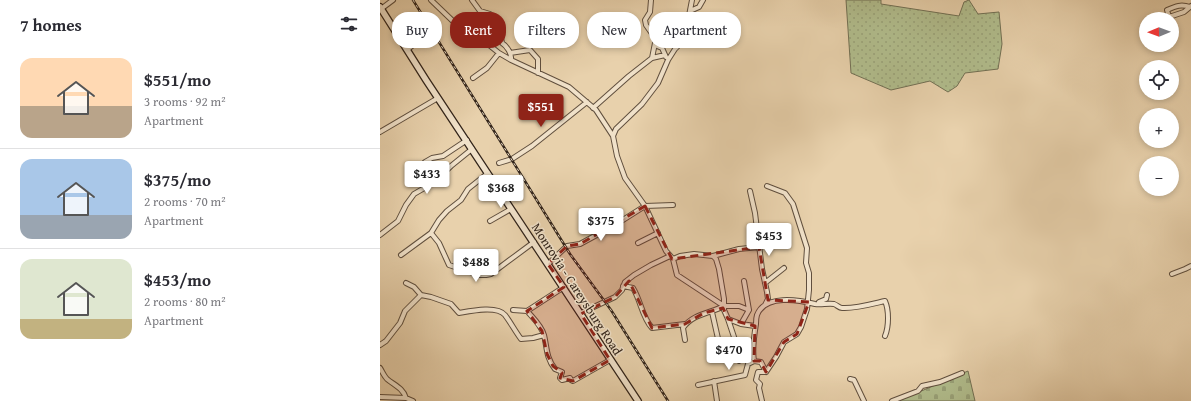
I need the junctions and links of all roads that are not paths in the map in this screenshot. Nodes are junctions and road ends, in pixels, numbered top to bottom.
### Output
1 (393, 0) edge
2 (431, 0) edge
3 (472, 0) edge
4 (651, 0) edge
5 (692, 0) edge
6 (703, 0) edge
7 (1190, 7) edge
8 (381, 8) edge
9 (650, 12) edge
10 (690, 12) joint
11 (649, 14) edge
12 (649, 29) edge
13 (410, 48) edge
14 (654, 48) edge
15 (662, 48) edge
16 (677, 48) edge
17 (407, 50) junction
18 (499, 52) junction
19 (510, 53) junction
20 (665, 54) junction
21 (652, 58) junction
22 (511, 60) junction
23 (668, 60) junction
24 (538, 73) junction
25 (473, 78) dead end
26 (438, 98) junction
27 (587, 102) junction
28 (593, 108) junction
29 (380, 132) edge
30 (613, 136) junction
31 (466, 140) junction
32 (472, 149) junction
33 (499, 162) dead end
34 (417, 171) dead end
35 (488, 173) junction
36 (767, 186) dead end
37 (750, 191) dead end
38 (673, 205) dead end
39 (645, 206) junction
40 (511, 209) junction
41 (490, 221) dead end
42 (658, 232) junction
43 (431, 233) junction
44 (380, 235) edge
45 (534, 242) junction
46 (638, 243) dead end
47 (759, 247) junction
48 (401, 255) dead end
49 (713, 256) junction
50 (672, 258) junction
51 (548, 264) junction
52 (1191, 266) edge
53 (784, 268) dead end
54 (1172, 274) dead end
55 (744, 281) dead end
56 (406, 283) dead end
57 (765, 283) junction
58 (624, 286) junction
59 (564, 287) junction
60 (422, 295) junction
61 (827, 295) dead end
62 (808, 302) junction
63 (817, 304) junction
64 (724, 306) junction
65 (765, 306) junction
66 (513, 310) dead end
67 (749, 310) junction
68 (527, 311) junction
69 (712, 312) junction
70 (581, 313) junction
71 (728, 319) junction
72 (686, 324) junction
73 (741, 324) junction
74 (755, 326) junction
75 (544, 335) junction
76 (885, 336) dead end
77 (684, 340) dead end
78 (719, 343) dead end
79 (380, 346) edge
80 (610, 360) junction
81 (754, 360) junction
82 (739, 361) dead end
83 (380, 368) edge
84 (766, 372) junction
85 (962, 373) dead end
86 (850, 379) dead end
87 (714, 381) junction
88 (698, 384) dead end
89 (380, 397) edge
90 (406, 398) junction
91 (414, 401) edge
92 (638, 401) edge
93 (717, 401) edge
94 (762, 401) edge
95 (864, 401) edge
96 (892, 401) edge

1 - 8 street
2 - 18 street
3 - 19 street
4 - 9 street
5 - 10 street
6 - 10 street
7 - 7 street
8 - 17 main road, Monrovia - Careysburg Road
11 - 12 street
13 - 17 street
14 - 21 street
15 - 20 street
16 - 23 street
17 - 26 main road, Monrovia - Careysburg Road
18 - 22 street
18 - 25 street
19 - 22 street
19 - 24 street
20 - 21 street
20 - 23 street
21 - 28 street
22 - 24 street
23 - 30 street
24 - 27 street
26 - 29 street
26 - 31 main road, Monrovia - Careysburg Road
27 - 28 street
27 - 33 street
28 - 30 street
30 - 39 street
31 - 32 main road, Monrovia - Careysburg Road
31 - 34 street
32 - 35 main road, Monrovia - Careysburg Road
32 - 44 street
35 - 40 main road, Monrovia - Careysburg Road
35 - 43 street
36 - 62 street
37 - 47 street
38 - 39 street
39 - 42 street
39 - 51 street
40 - 41 street
40 - 45 main road, Monrovia - Careysburg Road
42 - 46 street
42 - 50 street
43 - 45 street
43 - 48 street
45 - 51 main road, Monrovia - Careysburg Road
47 - 49 street
47 - 57 street
49 - 50 street
49 - 64 street
50 - 58 street
50 - 64 street
51 - 59 main road, Monrovia - Careysburg Road
52 - 54 street
53 - 57 street
55 - 67 street
56 - 60 street
57 - 65 street
58 - 70 street
58 - 72 street
59 - 68 street
59 - 70 main road, Monrovia - Careysburg Road
60 - 75 street
60 - 79 street
61 - 63 street
62 - 63 street
62 - 65 street
62 - 84 street
63 - 76 street
64 - 67 street
64 - 69 street
64 - 71 street
65 - 74 street
66 - 68 street
67 - 73 street
68 - 75 street
69 - 72 street
69 - 78 street
70 - 80 main road, Monrovia - Careysburg Road
71 - 73 street
71 - 82 street
72 - 77 street
73 - 74 street
74 - 81 street
75 - 80 street
80 - 92 main road, Monrovia - Careysburg Road
81 - 84 street
81 - 87 street
83 - 90 street
84 - 94 street
85 - 96 street
86 - 95 street
87 - 88 street
87 - 93 street
89 - 90 street
90 - 91 street

